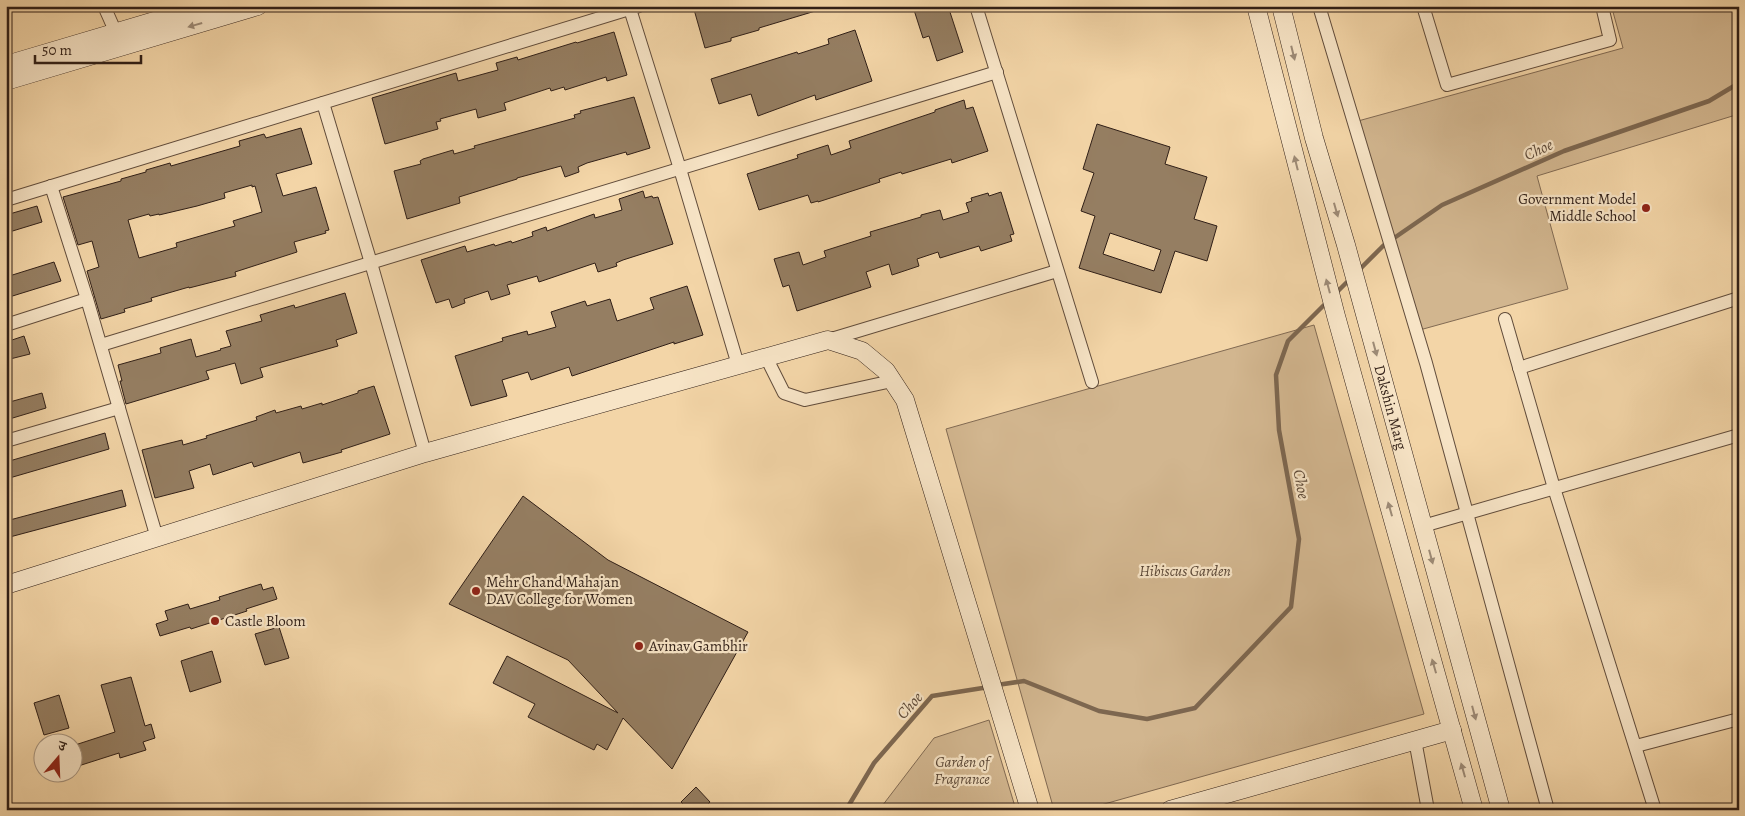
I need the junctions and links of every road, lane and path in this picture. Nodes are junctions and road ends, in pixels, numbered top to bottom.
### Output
1 (104, 6) edge
2 (205, 6) edge
3 (258, 6) edge
4 (976, 6) edge
5 (1256, 6) edge
6 (1281, 6) edge
7 (1319, 6) edge
8 (1422, 6) edge
9 (1602, 6) edge
10 (634, 8) edge
11 (116, 33) junction
12 (6, 65) edge
13 (997, 72) junction
14 (6, 81) edge
15 (323, 103) junction
16 (680, 169) junction
17 (51, 186) junction
18 (6, 200) edge
19 (371, 263) junction
20 (1057, 271) junction
21 (1739, 298) edge
22 (87, 300) junction
23 (1505, 319) dead end
24 (6, 325) edge
25 (828, 340) junction
26 (101, 345) junction
27 (766, 357) junction
28 (738, 365) junction
29 (1520, 368) junction
30 (892, 381) junction
31 (1092, 382) dead end
32 (119, 408) junction
33 (1739, 435) edge
34 (6, 441) edge
35 (425, 453) junction
36 (1554, 488) junction
37 (1467, 513) junction
38 (1423, 526) junction
39 (157, 538) junction
40 (6, 585) edge
41 (1739, 719) edge
42 (1452, 730) junction
43 (1414, 740) junction
44 (1636, 746) junction
45 (1030, 810) edge
46 (1170, 810) edge
47 (1428, 810) edge
48 (1474, 810) edge
49 (1500, 810) edge
50 (1548, 810) edge
51 (1655, 810) edge

1 - 11 street
2 - 11 main road
3 -> 14 main road
4 - 13 street
42 -> 5 main road, Dakshin Marg
6 -> 38 main road, Dakshin Marg
7 - 37 street
8 - 9 street
10 - 15 street
10 - 16 street
11 - 12 main road
13 - 16 street
13 - 20 street
15 - 17 street
15 - 19 street
16 - 19 street
16 - 28 street
17 - 18 street
17 - 22 street
19 - 26 street
19 - 35 street
20 - 25 street
20 - 31 street
21 - 29 street
22 - 24 street
22 - 26 street
23 - 29 street
25 - 27 main road
25 - 30 main road
26 - 32 street
27 - 28 main road
27 - 30 street
28 - 35 main road
29 - 36 street
30 - 45 main road
32 - 34 street
32 - 39 street
33 - 36 street
35 - 39 main road
36 - 37 street
36 - 44 street
37 - 38 street
37 - 50 street
38 -> 49 main road, Dakshin Marg
39 - 40 main road
41 - 44 street
42 - 43 main road
48 -> 42 main road, Dakshin Marg
43 - 46 main road
43 - 47 street
44 - 51 street

